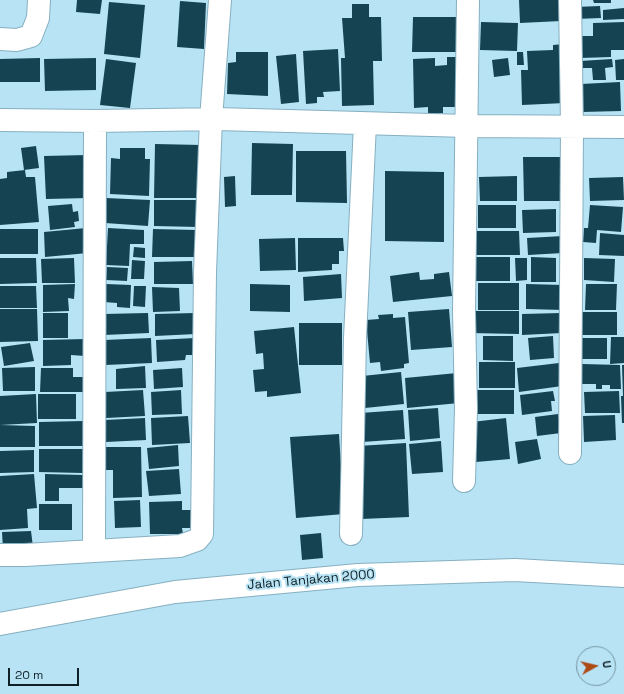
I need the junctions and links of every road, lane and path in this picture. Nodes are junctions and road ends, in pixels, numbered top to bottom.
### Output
1 (39, 0) edge
2 (220, 0) edge
3 (468, 0) edge
4 (570, 0) edge
5 (0, 39) edge
6 (211, 119) junction
7 (0, 120) edge
8 (95, 121) junction
9 (365, 124) junction
10 (466, 126) junction
11 (572, 126) junction
12 (624, 127) edge
13 (570, 453) dead end
14 (464, 481) dead end
15 (352, 534) dead end
16 (94, 550) junction
17 (0, 555) edge
18 (624, 576) edge
19 (0, 624) edge

1 - 5 street
2 - 6 street
3 - 10 street
4 - 11 street
6 - 8 street
6 - 9 street
6 - 16 street
7 - 8 street
8 - 16 street
9 - 10 street
9 - 15 street
10 - 11 street
10 - 14 street
11 - 12 street
11 - 13 street
16 - 17 street
18 - 19 street, Jalan Tanjakan 2000

